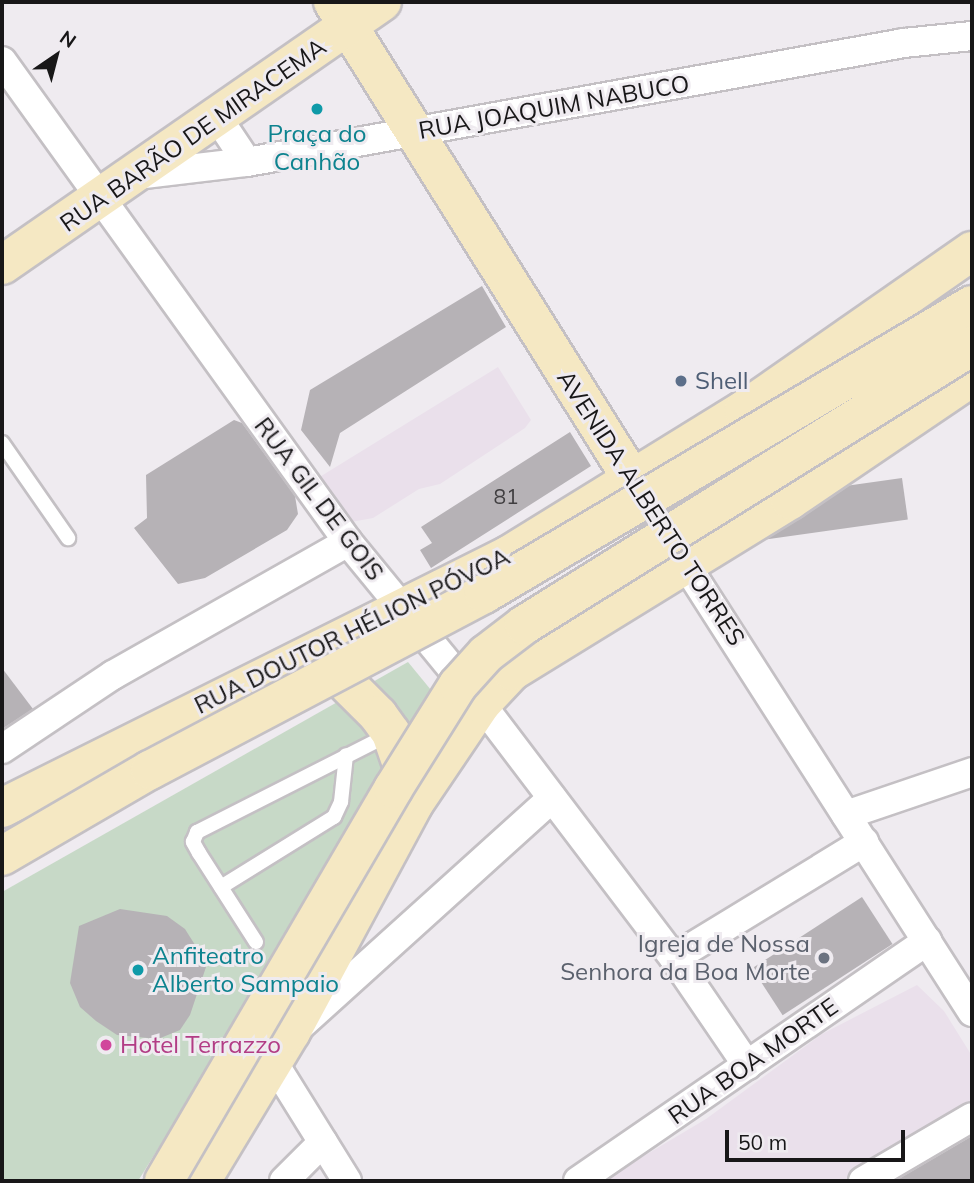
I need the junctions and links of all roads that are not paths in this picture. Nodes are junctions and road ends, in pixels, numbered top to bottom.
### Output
1 (382, 2) edge
2 (341, 14) edge
3 (972, 36) edge
4 (2, 61) edge
5 (219, 120) junction
6 (412, 133) junction
7 (247, 162) junction
8 (136, 175) junction
9 (101, 198) junction
10 (966, 263) edge
11 (2, 265) edge
12 (972, 305) edge
13 (972, 346) edge
14 (819, 358) junction
15 (972, 377) edge
16 (744, 410) junction
17 (2, 443) edge
18 (867, 448) junction
19 (632, 480) junction
20 (790, 500) junction
21 (68, 538) dead end
22 (348, 542) junction
23 (684, 561) junction
24 (403, 610) junction
25 (304, 655) junction
26 (481, 704) junction
27 (391, 733) junction
28 (2, 749) edge
29 (346, 755) junction
30 (972, 772) edge
31 (552, 797) junction
32 (413, 805) junction
33 (2, 808) edge
34 (846, 815) junction
35 (864, 842) junction
36 (2, 856) edge
37 (220, 887) junction
38 (927, 941) junction
39 (256, 942) dead end
40 (674, 958) junction
41 (972, 1012) edge
42 (282, 1047) junction
43 (747, 1065) junction
44 (972, 1117) edge
45 (323, 1142) junction
46 (164, 1181) edge
47 (201, 1181) edge
48 (284, 1181) edge
49 (347, 1181) edge
50 (578, 1181) edge
51 (863, 1181) edge

1 - 2 main road, RUA BARÃO DE MIRACEMA
2 - 5 main road, RUA BARÃO DE MIRACEMA
2 - 6 main road, AVENIDA ALBERTO TORRES
3 - 6 street, RUA JOAQUIM NABUCO
4 - 9 street, RUA GIL DE GOIS
5 - 7 street
5 - 8 main road, RUA BARÃO DE MIRACEMA
6 - 7 street, RUA JOAQUIM NABUCO
6 - 19 main road, AVENIDA ALBERTO TORRES
7 - 8 street, RUA JOAQUIM NABUCO
8 - 9 main road, RUA BARÃO DE MIRACEMA
9 - 11 main road, RUA BARÃO DE MIRACEMA
9 - 22 street, RUA GIL DE GOIS
10 - 14 main road, RUA DOUTOR HÉLION PÓVOA
12 - 36 main road, bridge
13 - 46 main road, bridge
14 - 16 main road, RUA DOUTOR HÉLION PÓVOA
14 - 18 main road
15 - 18 main road
16 - 19 main road, RUA DOUTOR HÉLION PÓVOA
16 - 20 main road
17 - 21 lane
18 - 20 main road
19 - 23 street, AVENIDA ALBERTO TORRES
19 - 24 main road, RUA DOUTOR HÉLION PÓVOA
20 - 23 main road
22 - 24 street, RUA GIL DE GOIS
22 - 28 street
23 - 26 main road
23 - 34 street, AVENIDA ALBERTO TORRES
24 - 25 main road, RUA DOUTOR HÉLION PÓVOA
24 - 26 street, RUA GIL DE GOIS
25 - 27 main road
25 - 33 main road, RUA DOUTOR HÉLION PÓVOA
26 - 31 street, RUA GIL DE GOIS
26 - 32 main road
27 - 29 lane
27 - 32 main road
29 - 37 lane
29 - 37 lane
30 - 34 street
31 - 40 street, RUA GIL DE GOIS
31 - 42 street
32 - 42 main road
34 - 35 street, AVENIDA ALBERTO TORRES
35 - 38 street, AVENIDA ALBERTO TORRES
35 - 40 street
37 - 39 lane
38 - 41 street, AVENIDA ALBERTO TORRES
38 - 43 street, RUA BOA MORTE
40 - 43 street, RUA GIL DE GOIS
42 - 45 street
42 - 47 main road
43 - 50 street, RUA BOA MORTE
44 - 51 street
45 - 48 street
45 - 49 street

